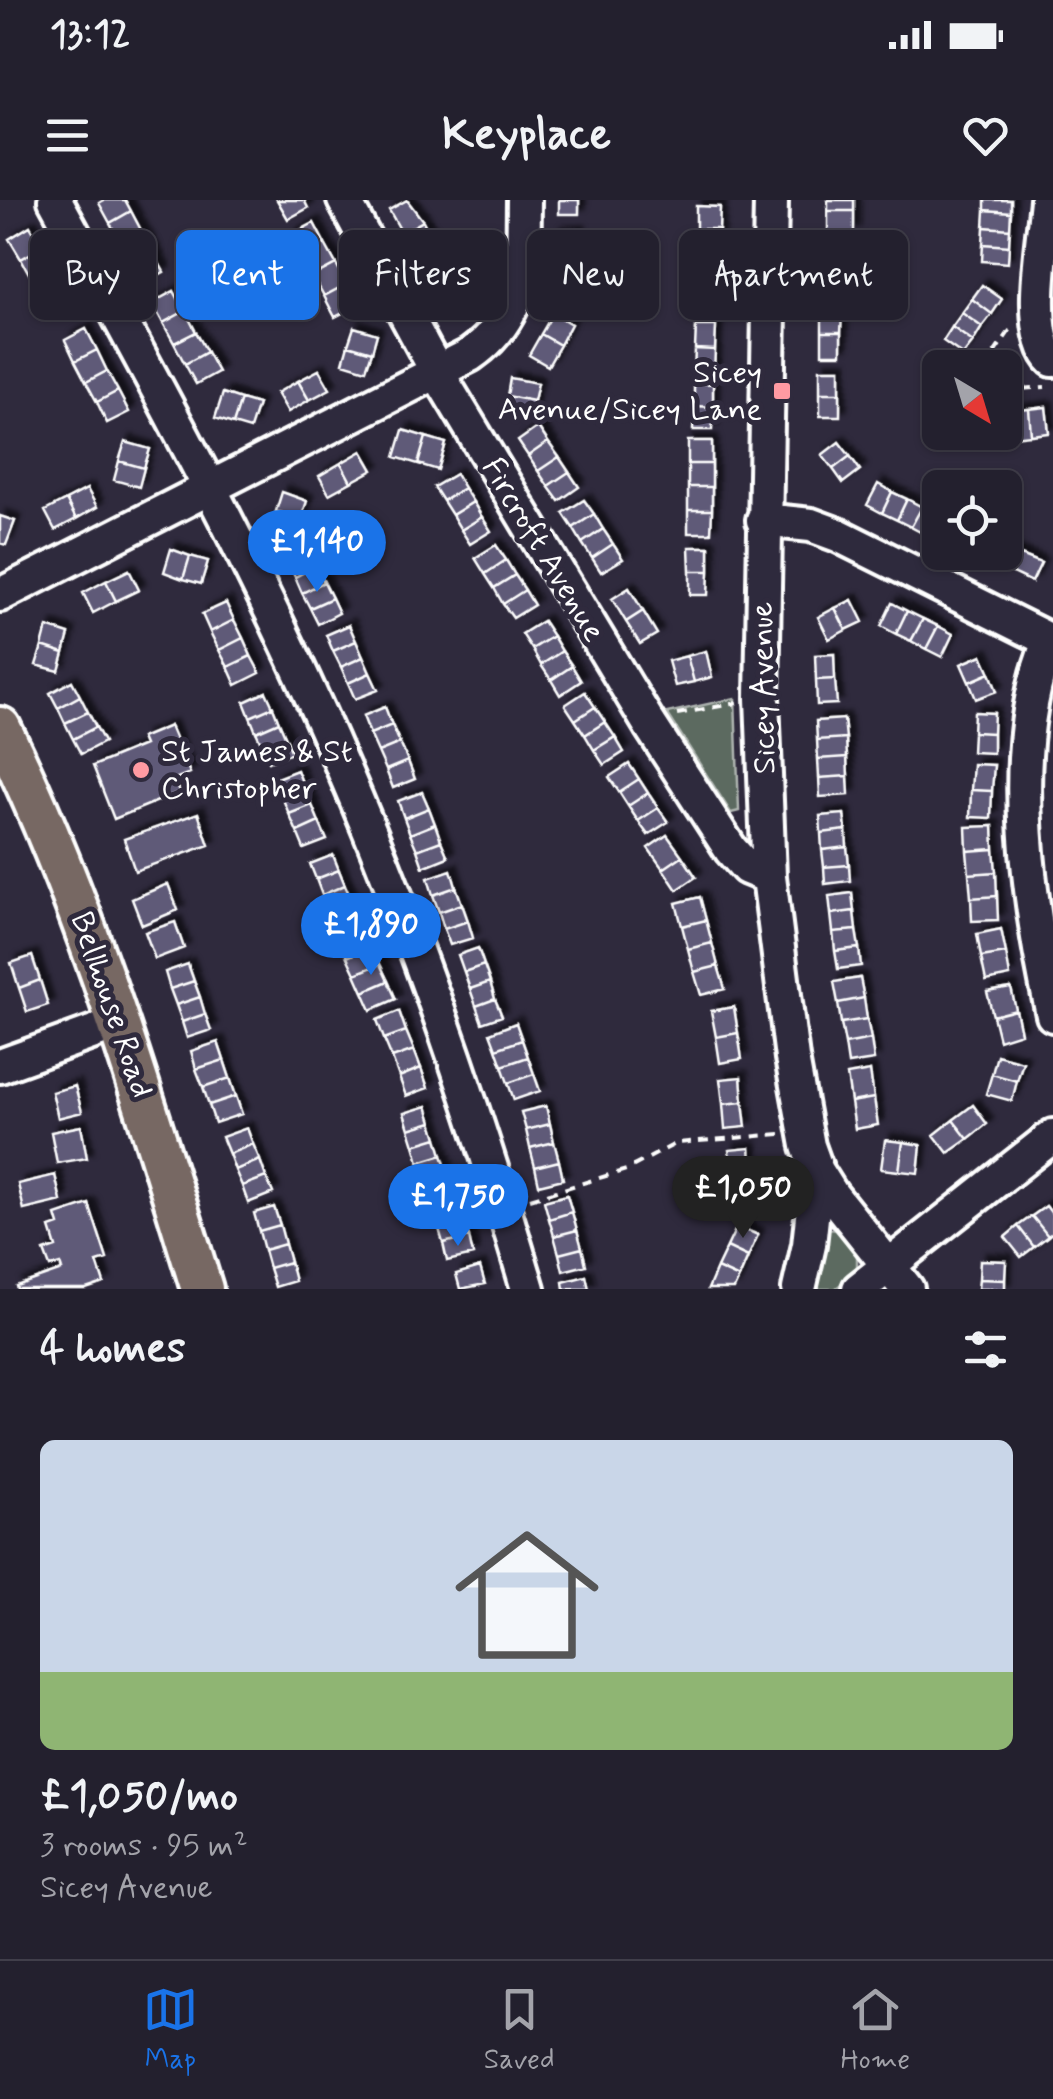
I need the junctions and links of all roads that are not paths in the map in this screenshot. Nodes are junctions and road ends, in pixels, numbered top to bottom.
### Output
1 (55, 200) edge
2 (344, 200) edge
3 (524, 200) edge
4 (771, 200) edge
5 (1047, 200) edge
6 (1053, 360) edge
7 (438, 372) junction
8 (211, 489) junction
9 (763, 520) junction
10 (0, 595) edge
11 (1052, 641) edge
12 (0, 728) edge
13 (769, 878) junction
14 (1053, 1014) edge
15 (118, 1022) junction
16 (0, 1066) edge
17 (1047, 1154) edge
18 (817, 1171) junction
19 (898, 1277) edge
20 (202, 1289) edge
21 (528, 1289) edge
22 (799, 1289) edge
23 (858, 1289) edge

1 - 8 street
2 - 7 street, Fircroft Avenue
3 - 7 street
4 - 9 street, Sicey Avenue
5 - 6 street
7 - 8 street
7 - 13 street, Fircroft Avenue
8 - 10 street
8 - 21 street
9 - 11 street
9 - 13 street, Sicey Avenue
11 - 14 street
12 - 15 main road, Bellhouse Road
13 - 18 street, Sicey Avenue
15 - 16 street
15 - 20 main road, Bellhouse Road
17 - 19 street
18 - 19 street, Sicey Avenue
18 - 22 street, Sicey Avenue
19 - 23 street

